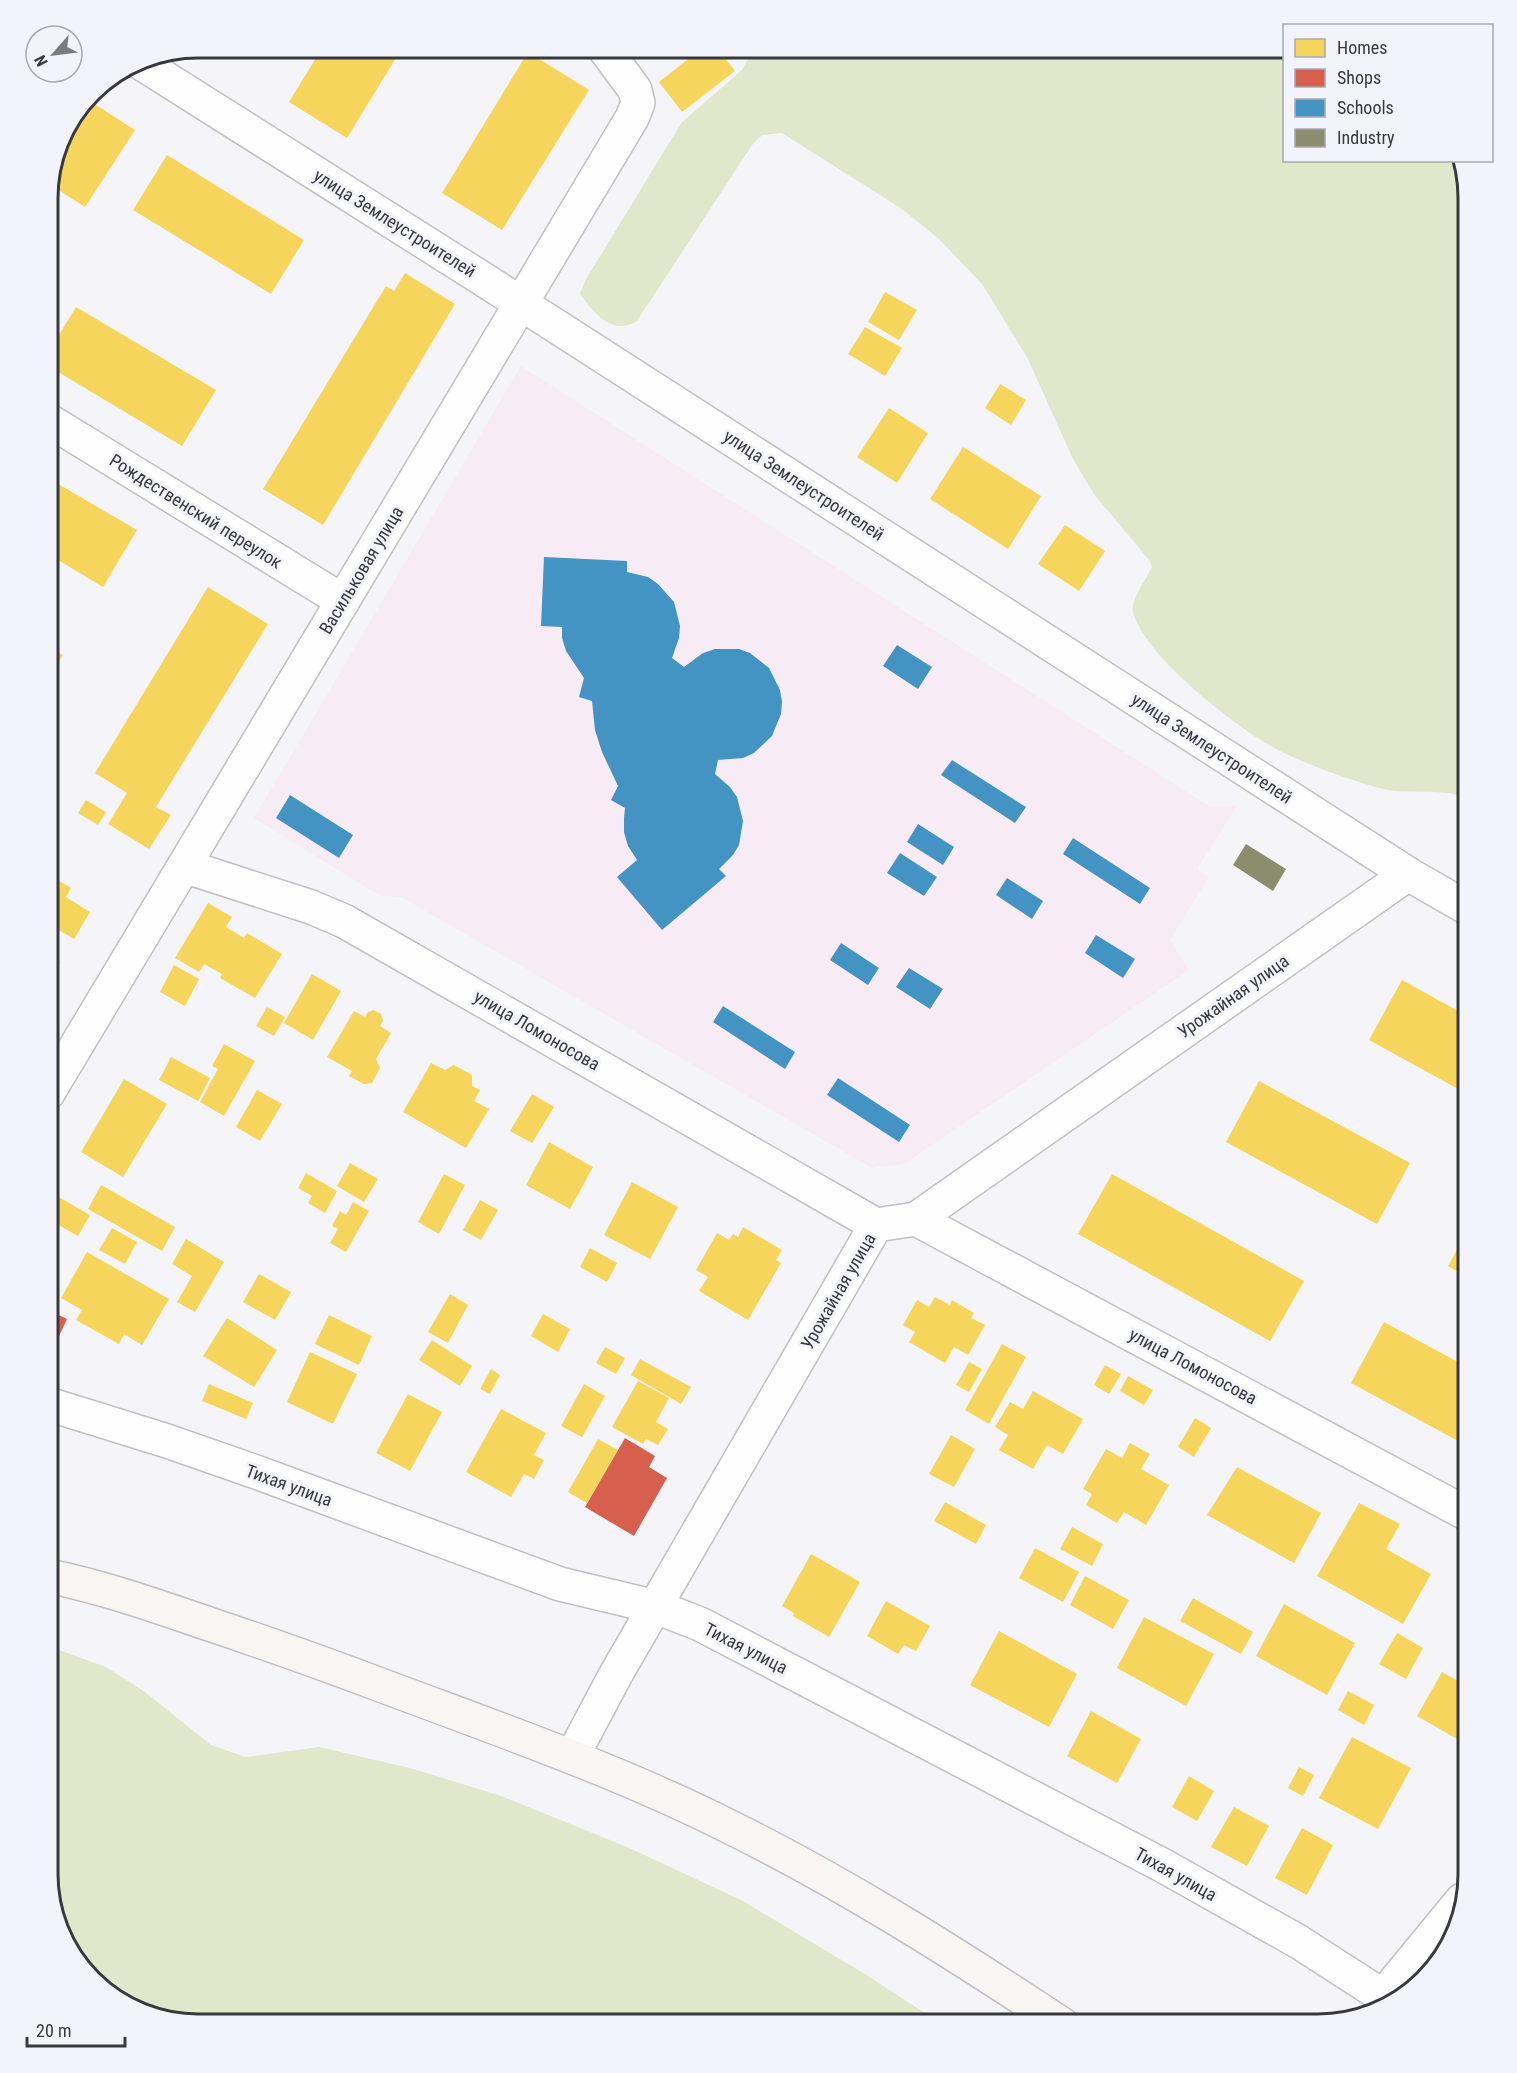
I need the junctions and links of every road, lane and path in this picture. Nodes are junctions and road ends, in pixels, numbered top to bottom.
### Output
1 (612, 58) edge
2 (149, 68) edge
3 (521, 303) junction
4 (59, 427) edge
5 (343, 601) junction
6 (184, 866) junction
7 (1408, 874) junction
8 (1458, 903) edge
9 (58, 1076) edge
10 (916, 1219) junction
11 (876, 1225) junction
12 (58, 1407) edge
13 (1458, 1509) edge
14 (58, 1579) edge
15 (656, 1607) junction
16 (572, 1757) junction
17 (1454, 1911) edge
18 (1395, 1991) edge
19 (1385, 1997) edge
20 (1046, 2014) edge

1 - 3 street, Васильковая улица
2 - 3 street, улица Землеустроителей
3 - 5 street, Васильковая улица
3 - 7 street, улица Землеустроителей
4 - 5 street, Рождественский переулок
5 - 6 street, Васильковая улица
6 - 9 street, Васильковая улица
6 - 11 street, улица Ломоносова
7 - 8 street, улица Землеустроителей
7 - 10 street, Урожайная улица
10 - 11 street, Урожайная улица
10 - 13 street, улица Ломоносова
11 - 15 street, Урожайная улица
12 - 15 street, Тихая улица
14 - 16 main road
15 - 16 street, Урожайная улица
15 - 19 street, Тихая улица
16 - 20 main road
17 - 18 street

